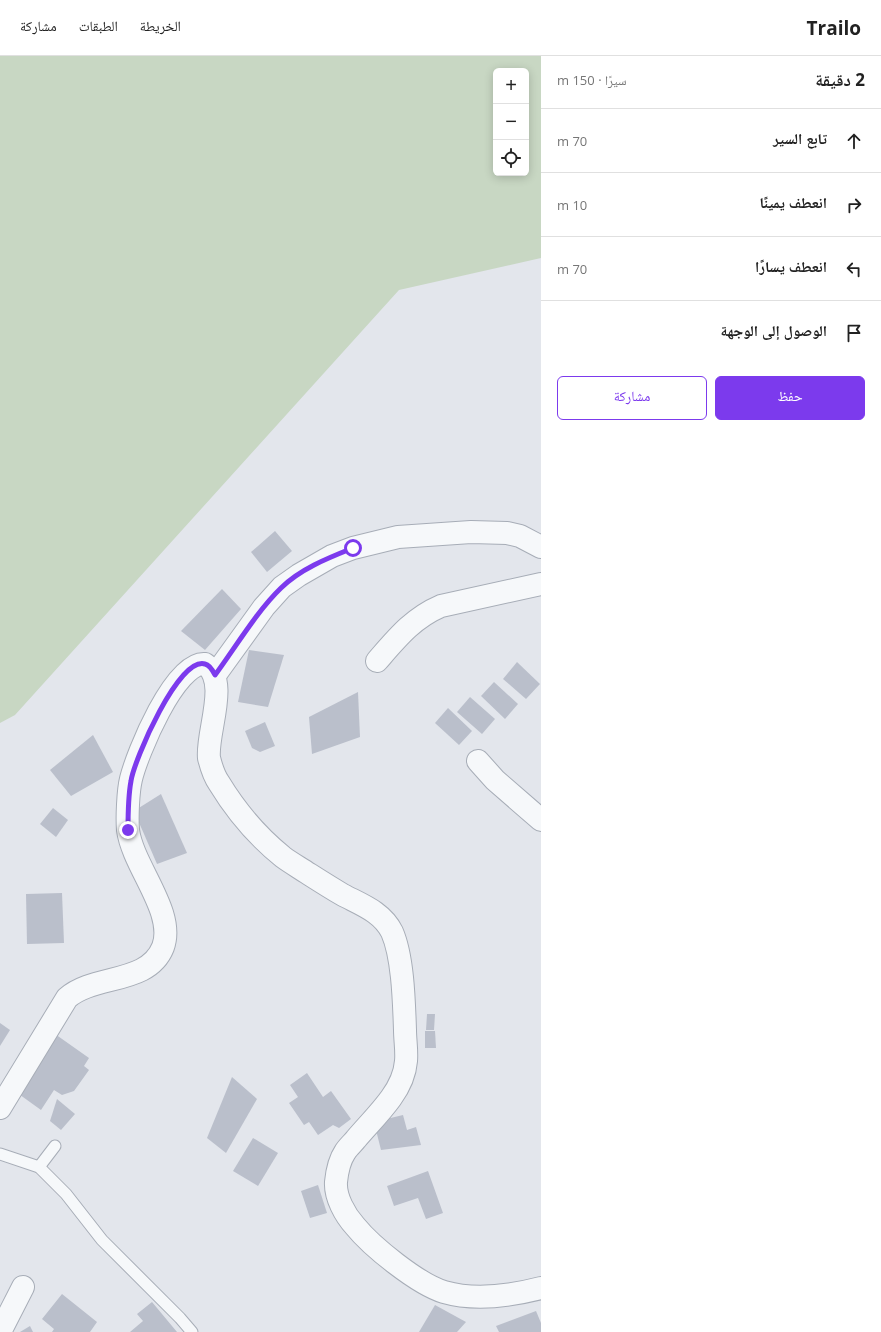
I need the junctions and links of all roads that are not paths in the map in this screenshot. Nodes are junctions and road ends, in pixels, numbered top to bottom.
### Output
1 (541, 547) edge
2 (541, 584) edge
3 (377, 661) dead end
4 (215, 675) junction
5 (478, 761) dead end
6 (541, 820) edge
7 (0, 1108) edge
8 (55, 1146) dead end
9 (0, 1154) edge
10 (39, 1167) junction
11 (23, 1287) dead end
12 (539, 1290) edge
13 (0, 1332) edge
14 (192, 1332) edge

1 - 4 street
2 - 3 street
4 - 7 street
4 - 12 street
5 - 6 street
8 - 10 lane
9 - 10 lane
10 - 14 lane
11 - 13 street

